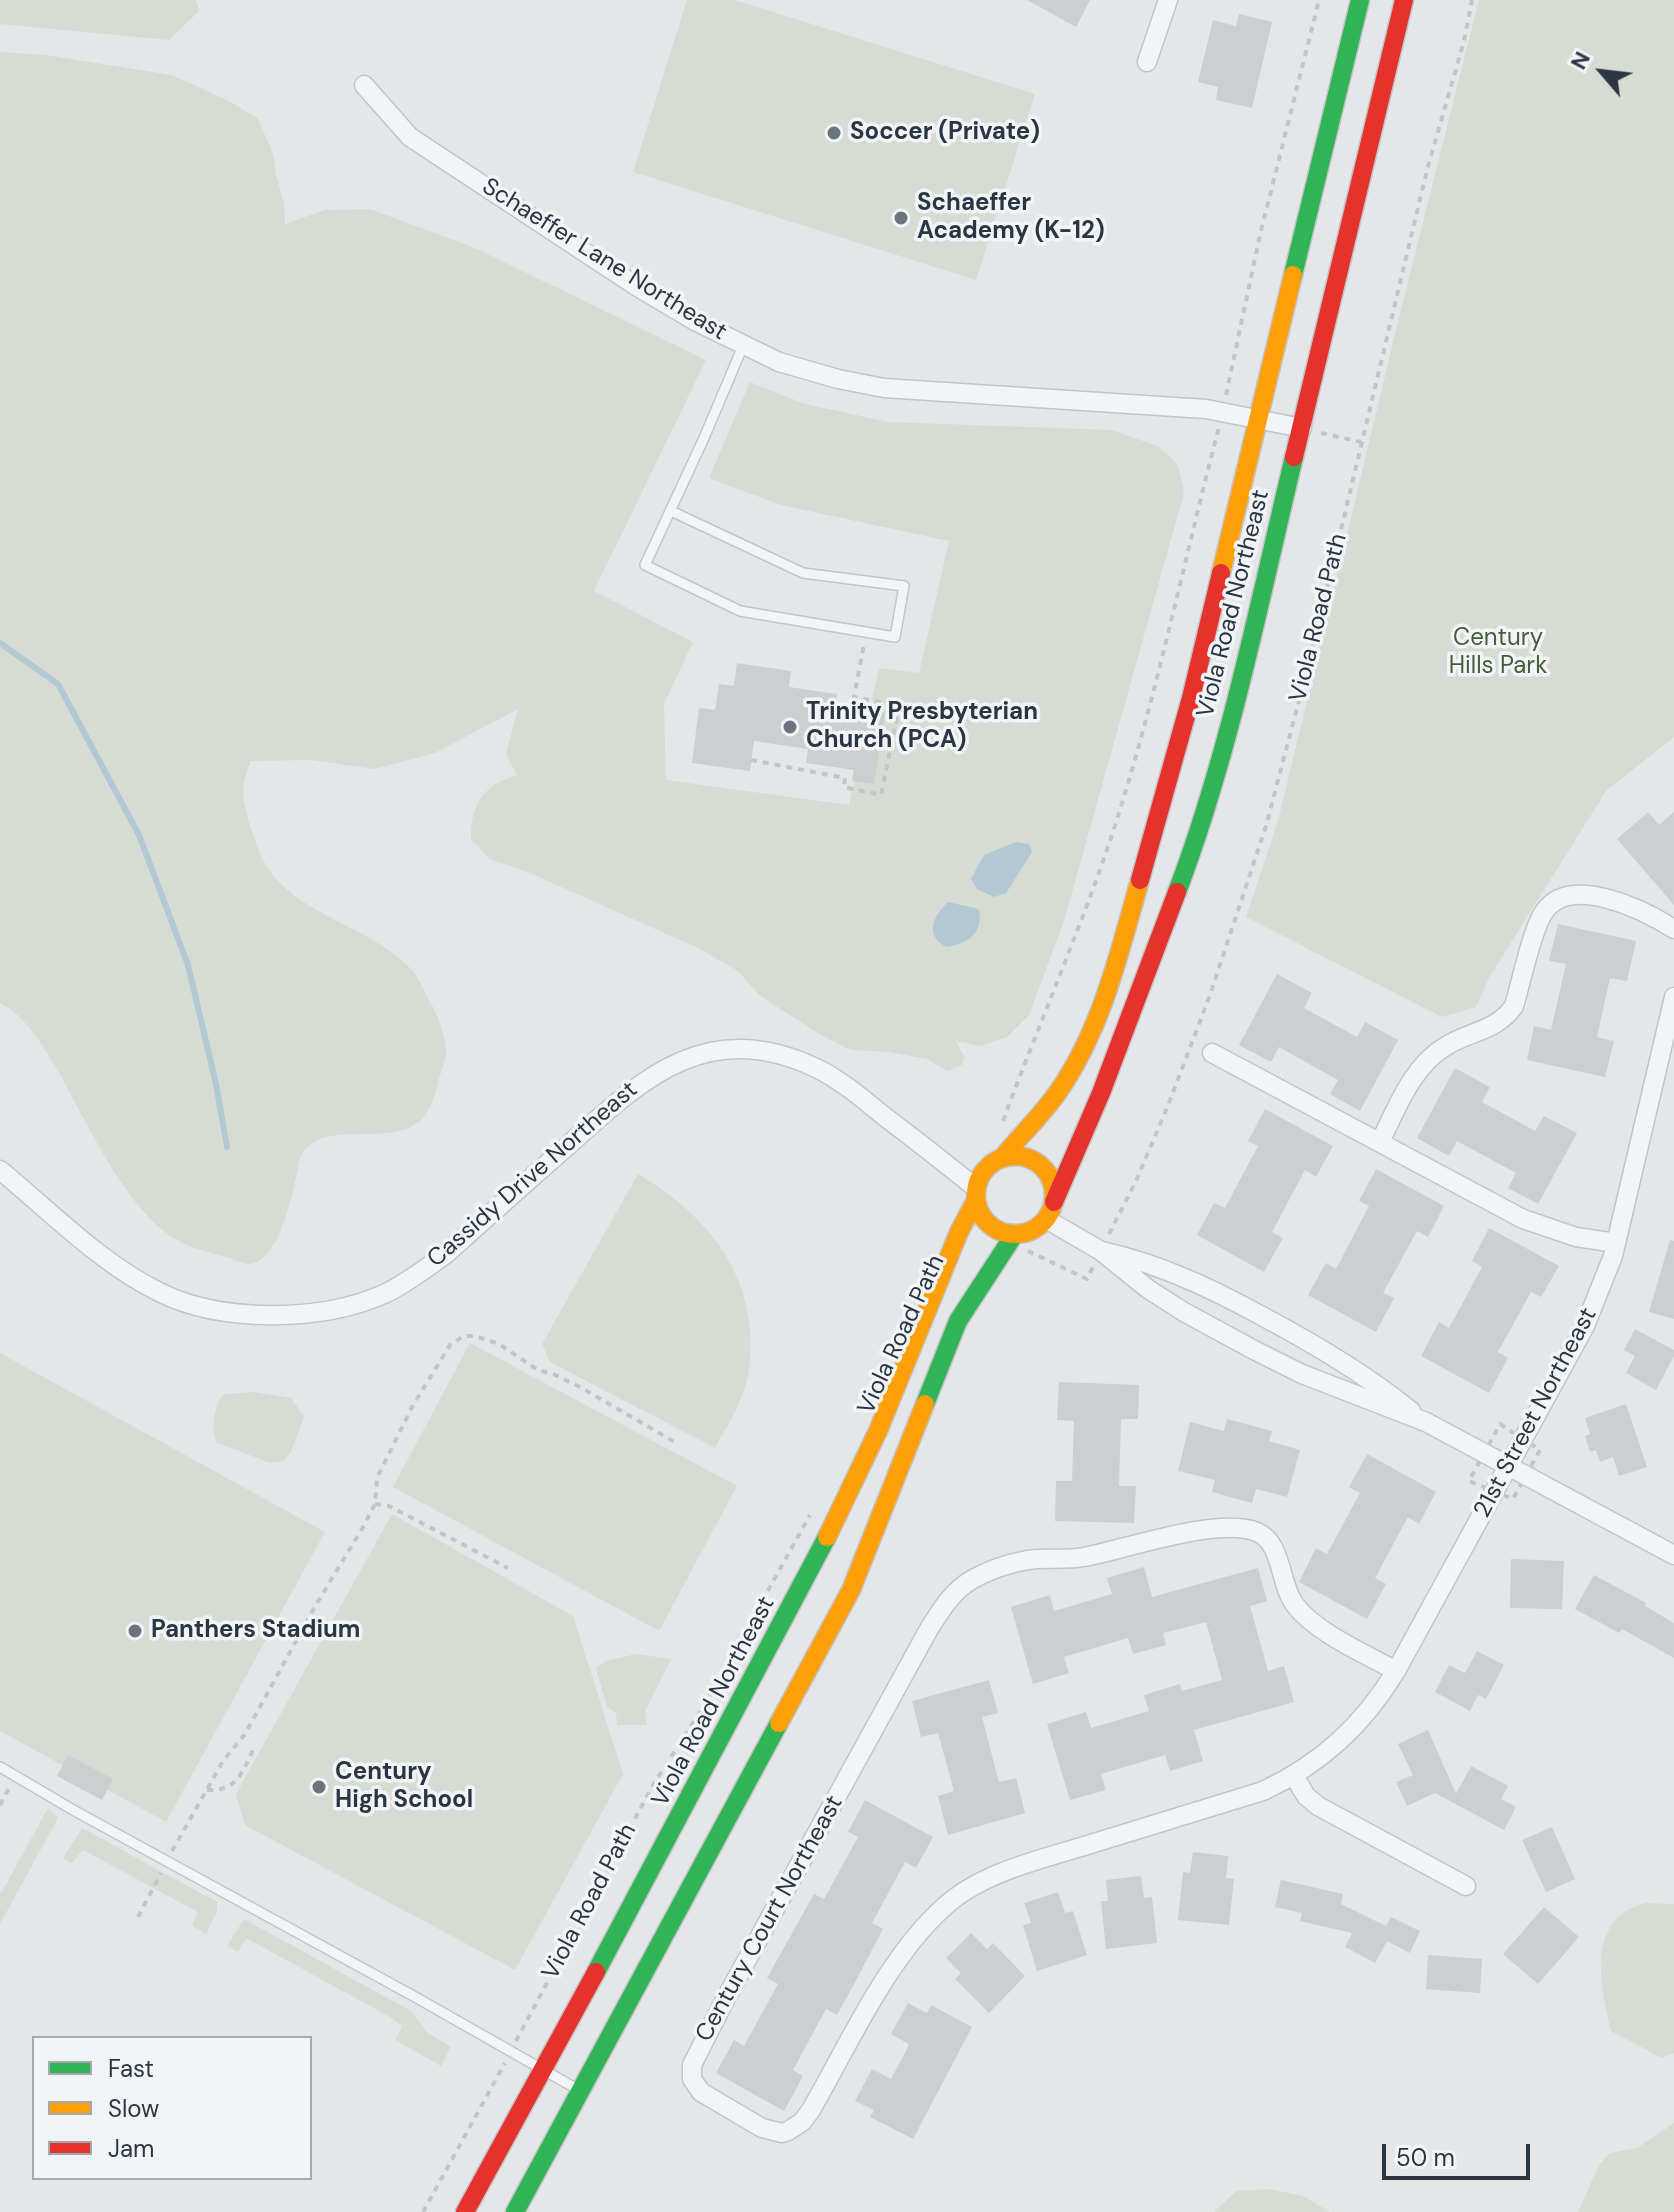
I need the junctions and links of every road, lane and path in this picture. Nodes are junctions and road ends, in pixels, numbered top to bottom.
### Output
1 (1168, 0) edge
2 (1319, 0) edge
3 (1360, 0) edge
4 (1404, 0) edge
5 (1472, 0) edge
6 (1147, 62) dead end
7 (364, 85) dead end
8 (743, 346) junction
9 (1223, 411) junction
10 (1257, 418) junction
11 (1302, 428) junction
12 (1361, 442) junction
13 (671, 511) junction
14 (866, 634) junction
15 (751, 760) dead end
16 (1674, 929) edge
17 (1674, 997) edge
18 (1212, 1053) dead end
19 (998, 1134) dead end
20 (1380, 1142) junction
21 (1002, 1158) junction
22 (0, 1170) edge
23 (976, 1194) junction
24 (1050, 1210) junction
25 (1116, 1220) dead end
26 (1014, 1235) junction
27 (1616, 1243) junction
28 (1101, 1251) junction
29 (1053, 1261) dead end
30 (1087, 1279) dead end
31 (1426, 1422) junction
32 (678, 1444) dead end
33 (1508, 1465) junction
34 (375, 1504) junction
35 (812, 1511) dead end
36 (1674, 1555) edge
37 (508, 1568) dead end
38 (1396, 1671) junction
39 (255, 1747) dead end
40 (0, 1767) edge
41 (1294, 1776) junction
42 (9, 1788) dead end
43 (207, 1790) junction
44 (0, 1805) edge
45 (167, 1861) junction
46 (1466, 1886) dead end
47 (138, 1917) dead end
48 (511, 2052) junction
49 (542, 2071) junction
50 (581, 2091) junction
51 (423, 2212) edge
52 (465, 2212) edge
53 (515, 2212) edge

1 - 6 street
2 - 9 path
3 - 10 main road, Viola Road Northeast
4 - 11 main road, Viola Road Northeast
5 - 12 path, Viola Road Path
7 - 8 street, Schaeffer Lane Northeast
8 - 9 street, Schaeffer Lane Northeast
8 - 13 lane
9 - 10 street, Schaeffer Lane Northeast
9 - 19 path
10 - 11 street, Schaeffer Lane Northeast
10 - 21 main road, Viola Road Northeast
11 - 12 path
11 - 24 main road, Viola Road Northeast
12 - 25 path, Viola Road Path
13 - 14 lane
13 - 14 lane
14 - 15 path
16 - 20 street
17 - 27 street, 21st Street Northeast
18 - 20 street
20 - 27 street
21 - 23 main road
21 - 24 main road
22 - 23 street, Cassidy Drive Northeast
23 - 26 main road
23 - 49 main road, Viola Road Northeast
24 - 26 main road
24 - 28 street
26 - 50 main road
27 - 33 street, 21st Street Northeast
28 - 31 street
28 - 31 street
29 - 30 path
31 - 33 street
32 - 34 path
33 - 36 street
33 - 38 street, 21st Street Northeast
34 - 37 path
34 - 43 path
35 - 48 path, Viola Road Path
38 - 41 street, 21st Street Northeast
38 - 41 street, Century Court Northeast
39 - 43 path
40 - 45 lane
41 - 46 street
42 - 44 path
43 - 45 path
45 - 47 path
45 - 48 lane
48 - 49 lane
48 - 51 path, Viola Road Path
49 - 50 lane
49 - 52 main road, Viola Road Northeast
50 - 53 main road

